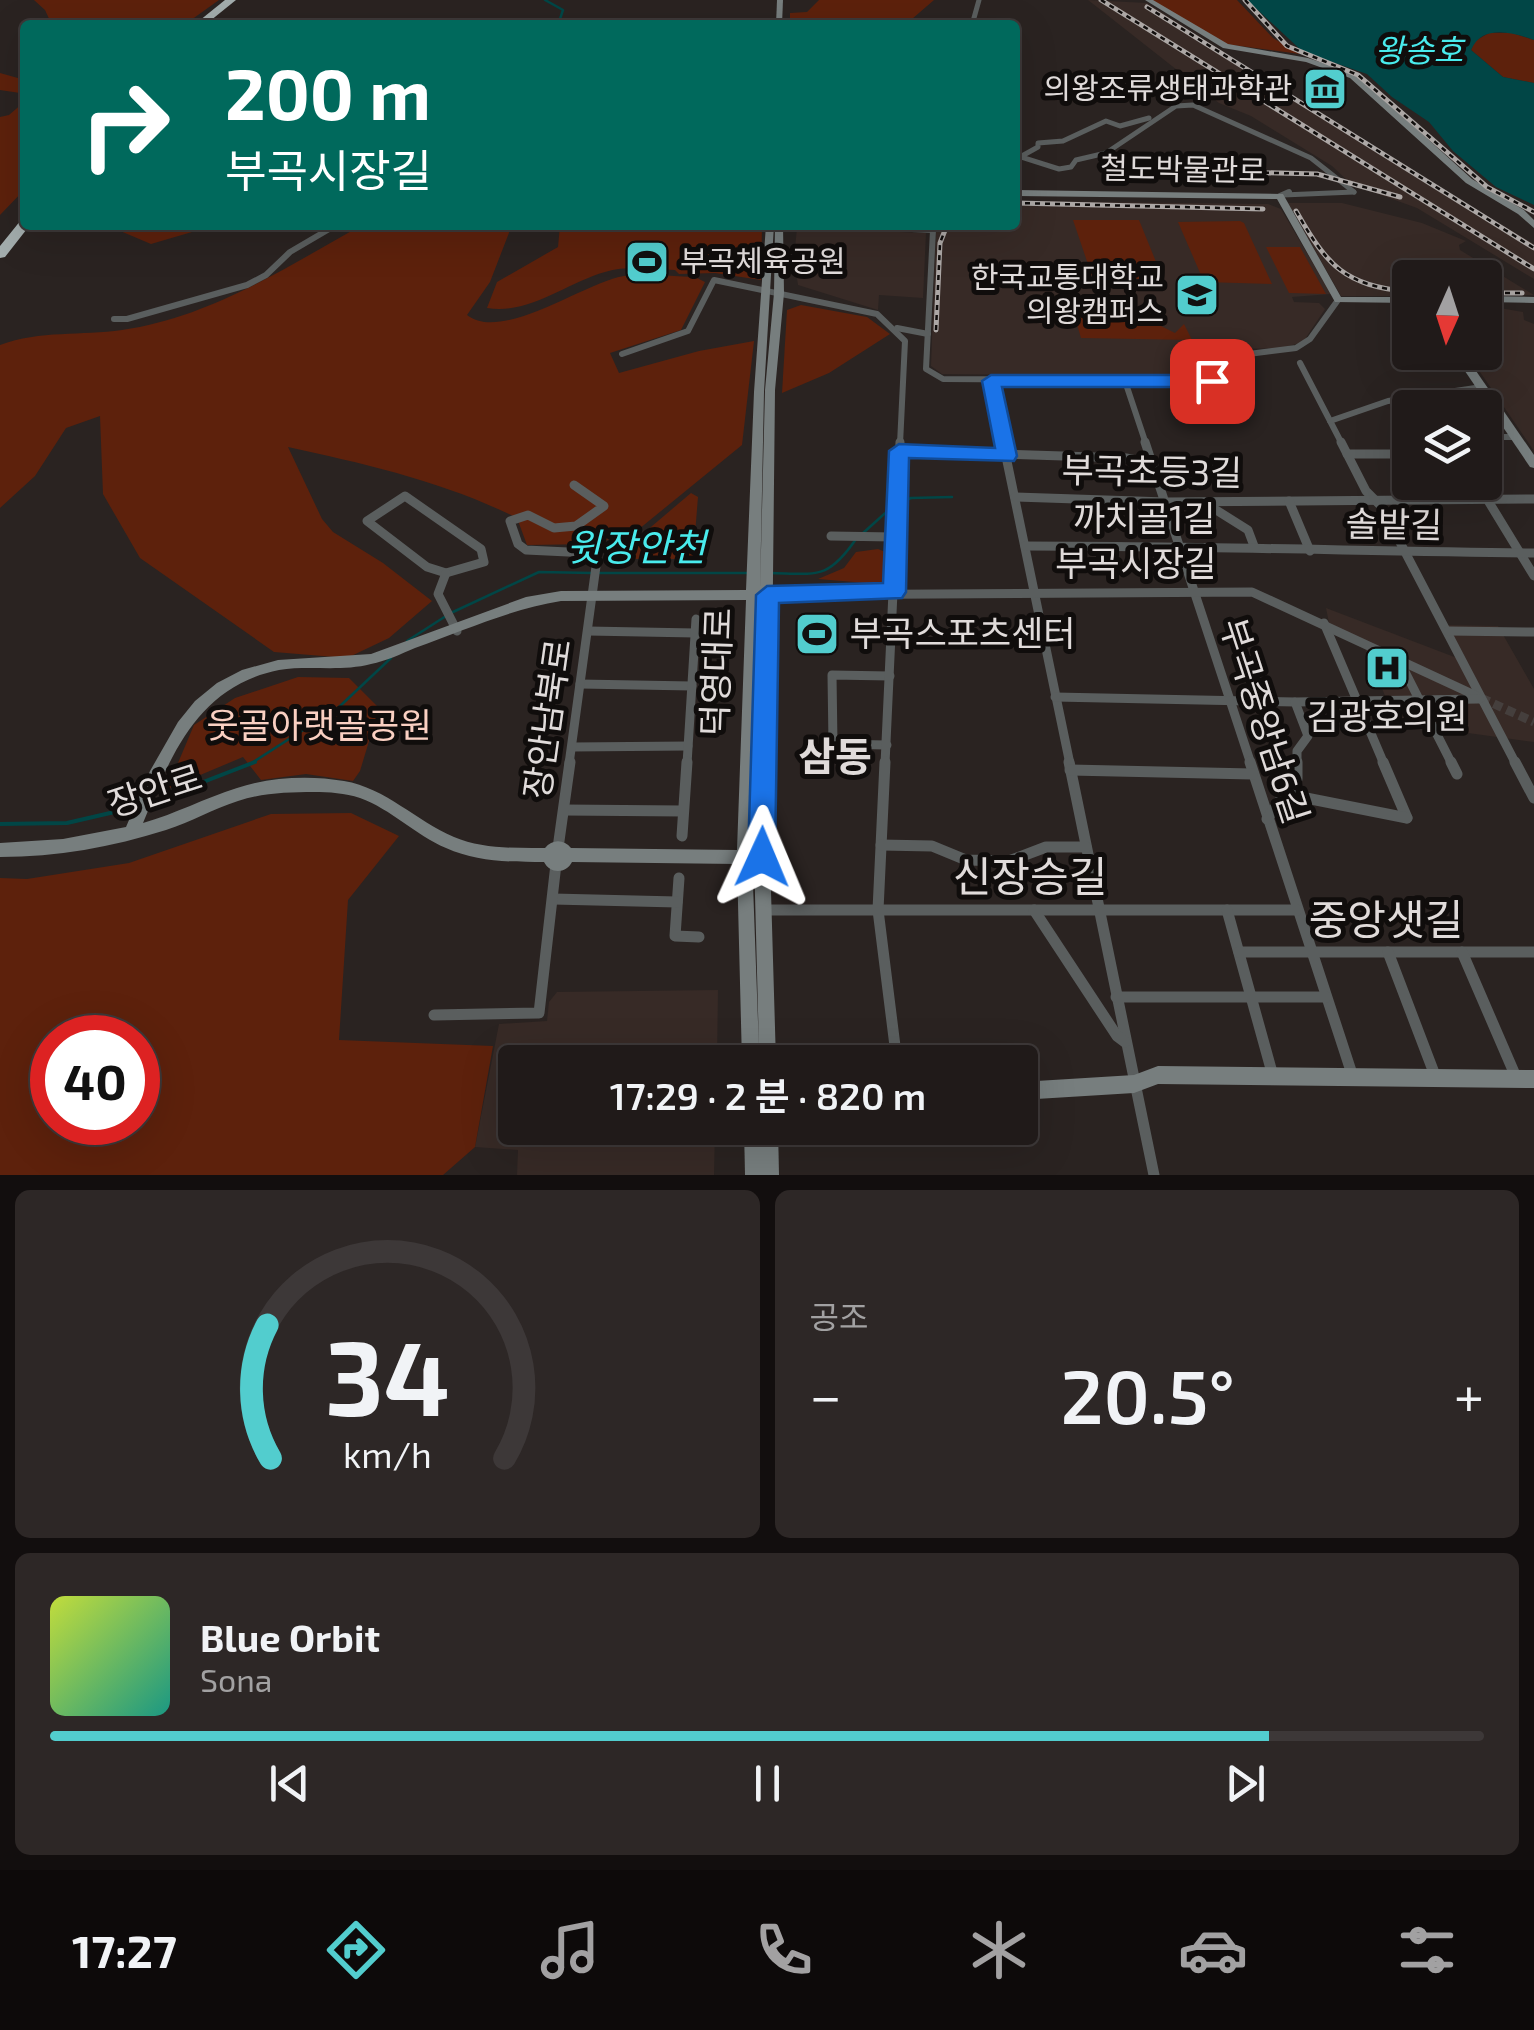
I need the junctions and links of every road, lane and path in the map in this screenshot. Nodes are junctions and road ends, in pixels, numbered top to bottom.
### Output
1 (231, 0) edge
2 (239, 0) edge
3 (1148, 0) edge
4 (205, 20) edge
5 (213, 20) edge
6 (1158, 116) junction
7 (1020, 155) edge
8 (1020, 157) edge
9 (1020, 193) edge
10 (1280, 196) junction
11 (20, 215) edge
12 (1532, 222) edge
13 (20, 229) edge
14 (327, 230) edge
15 (770, 230) edge
16 (779, 230) edge
17 (935, 230) edge
18 (0, 239) edge
19 (0, 254) edge
20 (773, 292) junction
21 (1502, 299) edge
22 (1338, 300) junction
23 (1392, 300) edge
24 (1534, 300) edge
25 (114, 319) dead end
26 (894, 328) junction
27 (928, 334) junction
28 (622, 354) dead end
29 (1300, 364) dead end
30 (1470, 370) edge
31 (991, 381) junction
32 (1125, 381) junction
33 (1482, 387) junction
34 (1330, 421) junction
35 (1502, 438) edge
36 (1516, 438) junction
37 (899, 451) junction
38 (1392, 453) edge
39 (1347, 454) junction
40 (1006, 456) junction
41 (1153, 463) junction
42 (1534, 464) edge
43 (574, 485) dead end
44 (1014, 497) junction
45 (1534, 498) edge
46 (1374, 499) junction
47 (1392, 499) edge
48 (1502, 499) edge
49 (1487, 500) edge
50 (1289, 501) junction
51 (1166, 502) junction
52 (1203, 502) junction
53 (831, 536) dead end
54 (894, 537) junction
55 (1024, 546) junction
56 (1180, 546) junction
57 (1254, 546) junction
58 (1310, 552) junction
59 (1534, 553) edge
60 (1408, 554) junction
61 (1520, 554) junction
62 (596, 569) joint
63 (446, 573) junction
64 (1534, 576) edge
65 (760, 591) junction
66 (593, 592) junction
67 (894, 592) junction
68 (1034, 592) junction
69 (1194, 592) junction
70 (696, 619) dead end
71 (1324, 623) junction
72 (454, 626) junction
73 (588, 631) junction
74 (1448, 631) junction
75 (1534, 632) edge
76 (696, 633) junction
77 (1399, 660) junction
78 (890, 676) junction
79 (580, 684) junction
80 (692, 686) junction
81 (1055, 697) junction
82 (1481, 698) junction
83 (1227, 700) junction
84 (1417, 701) junction
85 (1296, 702) junction
86 (1357, 702) junction
87 (688, 746) junction
88 (886, 746) junction
89 (572, 747) junction
90 (1070, 770) junction
91 (1252, 774) junction
92 (1457, 774) dead end
93 (1289, 788) junction
94 (1534, 798) edge
95 (564, 810) junction
96 (683, 811) junction
97 (1267, 818) junction
98 (134, 825) junction
99 (682, 836) dead end
100 (881, 845) junction
101 (1086, 848) junction
102 (0, 850) edge
103 (558, 855) junction
104 (744, 857) junction
105 (680, 878) dead end
106 (553, 899) junction
107 (677, 902) junction
108 (762, 910) junction
109 (878, 910) junction
110 (1034, 910) junction
111 (1098, 910) junction
112 (1227, 910) junction
113 (1297, 910) junction
114 (699, 936) dead end
115 (1239, 952) junction
116 (1311, 952) junction
117 (1388, 952) junction
118 (1462, 952) junction
119 (1534, 952) edge
120 (1116, 997) junction
121 (1251, 997) junction
122 (1326, 997) junction
123 (434, 1015) dead end
124 (1125, 1042) junction
125 (750, 1045) edge
126 (767, 1045) edge
127 (895, 1045) edge
128 (1273, 1076) junction
129 (1353, 1077) junction
130 (1436, 1078) junction
131 (1525, 1079) edge
132 (1134, 1084) junction
133 (1038, 1090) edge
134 (753, 1145) edge
135 (769, 1145) edge
136 (754, 1175) edge
137 (770, 1175) edge
138 (1154, 1175) edge

1 - 4 highway
2 - 5 highway
3 - 12 street
6 - 7 street
6 - 8 street
6 - 10 street
9 - 10 street, 철도박물관로
10 - 22 street, 철도박물관로
11 - 18 highway
13 - 19 highway
14 - 25 street
15 - 20 street, 덕영대로
16 - 20 street, 덕영대로
17 - 27 street
20 - 26 street
20 - 28 street
20 - 65 street, 덕영대로
21 - 24 street
22 - 23 street
22 - 32 street
26 - 27 street
26 - 37 street
27 - 31 street
29 - 34 street
30 - 33 street
31 - 32 street
31 - 40 street
32 - 41 street, 부곡중앙남6길
33 - 34 street
33 - 36 street
34 - 39 street
35 - 36 street
36 - 42 street
37 - 40 street
37 - 54 street
38 - 39 street
39 - 46 street
40 - 41 street
40 - 44 street
41 - 51 street, 부곡중앙남6길
43 - 62 street
44 - 51 street, 부곡초등3길
44 - 55 street
45 - 48 street, 부곡초등3길
46 - 47 street, 부곡초등3길
46 - 50 street, 부곡초등3길
46 - 60 street
49 - 61 street
50 - 52 street, 부곡초등3길
50 - 58 street, 부곡초등3길
51 - 52 street, 부곡초등3길
51 - 56 street, 부곡중앙남6길
52 - 57 street, 까치골1길
53 - 54 street
54 - 67 street
55 - 56 street, 까치골1길
55 - 68 street
56 - 57 street, 까치골1길
56 - 69 street, 부곡중앙남6길
57 - 58 street, 솔밭길
58 - 60 street, 솔밭길
59 - 61 street, 솔밭길
60 - 61 street, 솔밭길
60 - 74 street
61 - 64 street
62 - 66 street, 장안남북로
63 - 63 street
63 - 72 street
65 - 66 street
65 - 67 street, 부곡시장길
65 - 104 street, 덕영대로
65 - 108 street, 덕영대로
66 - 72 street
66 - 73 street, 장안남북로
67 - 68 street, 부곡시장길
67 - 78 street
68 - 69 street, 부곡시장길
68 - 81 street
69 - 71 street, 부곡시장길
69 - 83 street, 부곡중앙남6길
70 - 76 street
71 - 77 street, 부곡시장길
71 - 86 street
72 - 98 street
73 - 76 street
73 - 79 street, 장안남북로
74 - 75 street
74 - 82 street
76 - 80 street
77 - 82 street, 부곡시장길
77 - 84 street
78 - 88 street
78 - 88 street
79 - 80 street
79 - 89 street, 장안남북로
80 - 87 street
81 - 83 street
81 - 90 street
82 - 84 street
82 - 94 street
83 - 85 street
83 - 91 street, 부곡중앙남6길
84 - 86 street
84 - 92 street
85 - 86 street
85 - 93 street
86 - 93 street
87 - 89 street
87 - 96 street
88 - 100 street
89 - 95 street, 장안남북로
90 - 91 street
90 - 101 street
91 - 97 street, 부곡중앙남6길
93 - 97 street
95 - 96 street
95 - 103 street, 장안남북로
96 - 99 street
97 - 113 street, 부곡중앙남6길
98 - 102 street, 장안로
98 - 103 street, 장안로
100 - 101 street
100 - 109 street
101 - 111 street
103 - 104 street, 장안로
103 - 106 street, 장안남북로
104 - 125 street, 덕영대로
105 - 107 street
106 - 107 street
106 - 123 street, 장안남북로
107 - 114 street
108 - 109 street, 신장승길
108 - 126 street, 덕영대로
109 - 110 street, 신장승길
109 - 127 street
110 - 111 street, 신장승길
110 - 124 street
111 - 112 street, 신장승길
111 - 120 street
112 - 113 street, 신장승길
112 - 115 street
113 - 116 street, 부곡중앙남6길
115 - 116 street, 중앙샛길
115 - 121 street
116 - 117 street, 중앙샛길
116 - 122 street, 부곡중앙남6길
117 - 118 street, 중앙샛길
117 - 130 street
118 - 119 street, 중앙샛길
118 - 131 street
120 - 121 street
120 - 124 street
121 - 122 street
121 - 128 street
122 - 129 street, 부곡중앙남6길
124 - 132 street
128 - 129 street
128 - 132 street
129 - 130 street
130 - 131 street
132 - 133 street
132 - 138 street
134 - 136 street
135 - 137 street

